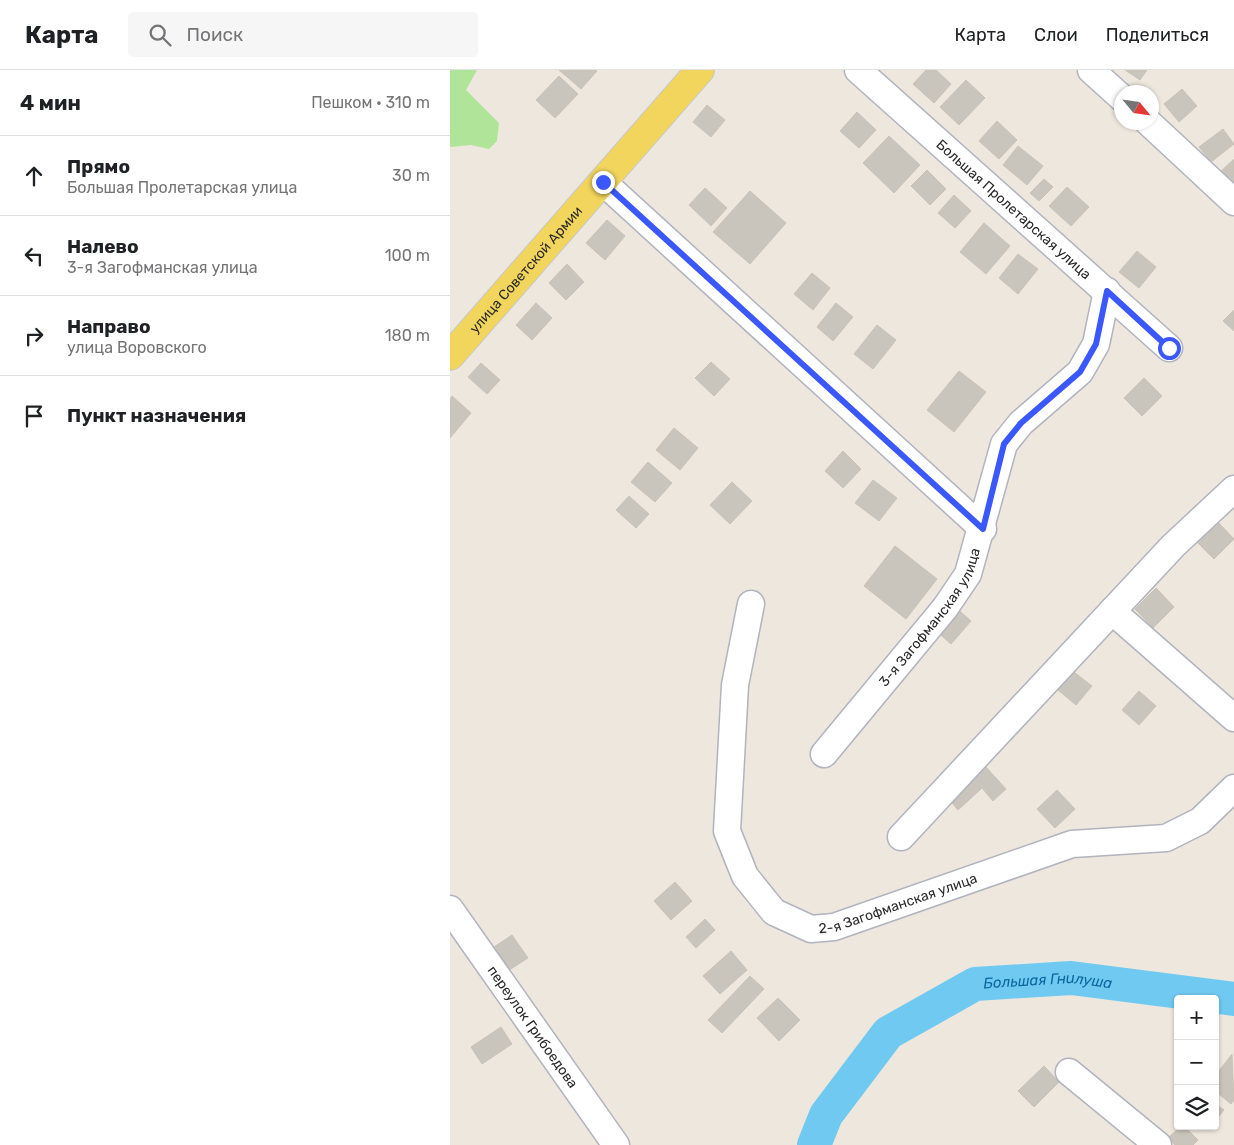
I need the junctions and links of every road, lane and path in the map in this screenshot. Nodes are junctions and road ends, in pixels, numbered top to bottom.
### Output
1 (700, 70) edge
2 (858, 70) edge
3 (1091, 70) edge
4 (1114, 91) edge
5 (1157, 130) edge
6 (603, 182) junction
7 (1234, 202) edge
8 (1107, 291) junction
9 (1169, 348) dead end
10 (450, 356) edge
11 (1234, 489) edge
12 (983, 529) junction
13 (751, 604) dead end
14 (1112, 612) junction
15 (1234, 718) edge
16 (824, 754) dead end
17 (1234, 788) edge
18 (901, 837) dead end
19 (450, 909) edge
20 (1069, 1072) dead end
21 (616, 1145) edge
22 (1158, 1145) edge

1 - 6 main road, улица Советской Армии
2 - 8 street, Большая Пролетарская улица
3 - 4 street
5 - 7 street
6 - 10 main road, улица Советской Армии
6 - 12 street
8 - 9 street, Большая Пролетарская улица
8 - 12 street, 3-я Загофманская улица
11 - 14 street
12 - 16 street, 3-я Загофманская улица
13 - 17 street, 2-я Загофманская улица
14 - 15 street
14 - 18 street
19 - 21 street, переулок Грибоедова
20 - 22 street

